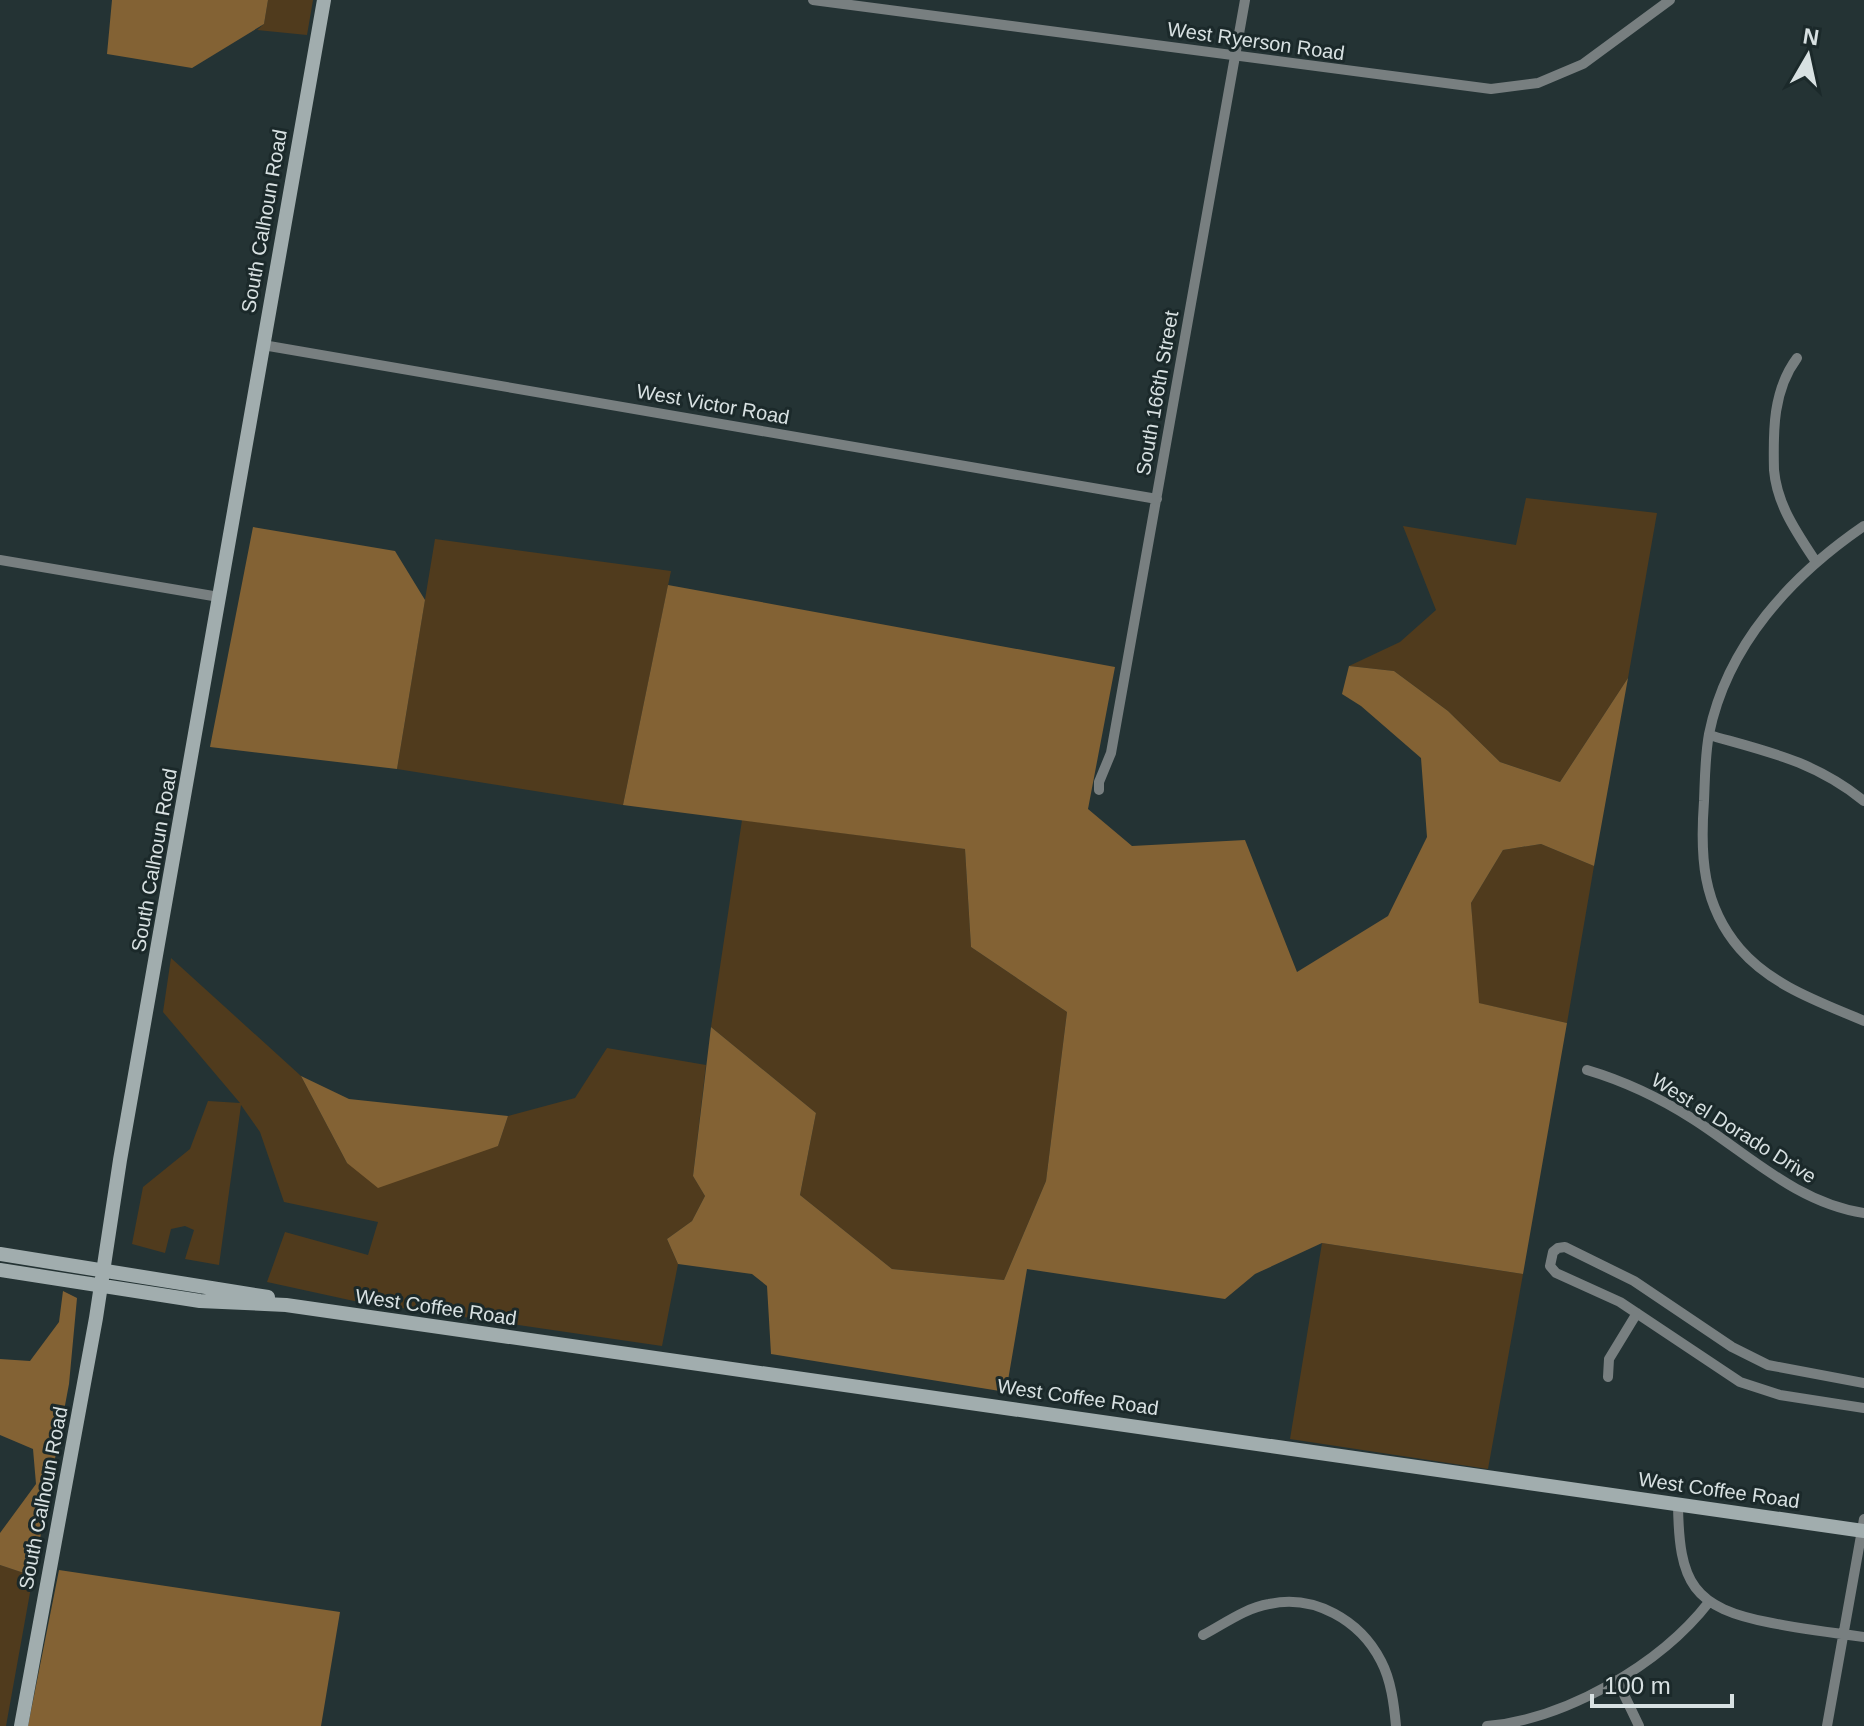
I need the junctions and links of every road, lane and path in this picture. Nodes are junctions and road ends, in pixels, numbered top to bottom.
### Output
1 (324, 0) edge
2 (813, 0) edge
3 (1245, 0) edge
4 (1668, 1) edge
5 (1236, 57) junction
6 (263, 345) junction
7 (1797, 358) dead end
8 (1157, 499) junction
9 (1864, 526) edge
10 (0, 560) edge
11 (1816, 562) junction
12 (219, 597) junction
13 (1709, 735) junction
14 (1099, 790) dead end
15 (1864, 801) edge
16 (1864, 1021) edge
17 (1587, 1070) dead end
18 (1864, 1213) edge
19 (0, 1254) edge
20 (0, 1270) edge
21 (104, 1270) junction
22 (101, 1287) junction
23 (286, 1305) junction
24 (1637, 1313) junction
25 (1608, 1377) dead end
26 (1864, 1383) edge
27 (1864, 1408) edge
28 (1678, 1504) junction
29 (1863, 1527) edge
30 (1709, 1602) junction
31 (1844, 1634) junction
32 (1203, 1635) dead end
33 (1864, 1637) edge
34 (1617, 1680) junction
35 (21, 1726) edge
36 (1396, 1726) edge
37 (1487, 1726) edge
38 (1639, 1726) edge
39 (1827, 1726) edge

1 - 6 street, South Calhoun Road
2 - 5 street, West Ryerson Road
3 - 5 street, South 166th Street
4 - 5 street, West Ryerson Road
5 - 8 street, South 166th Street
6 - 8 street, West Victor Road
6 - 12 street, South Calhoun Road
7 - 11 street
8 - 14 street, South 166th Street
9 - 11 street
10 - 12 street
11 - 13 street
12 - 21 street, South Calhoun Road
13 - 15 street
13 - 16 street
17 - 18 street, West el Dorado Drive
19 - 21 street, West Coffee Road
20 - 22 street, West Coffee Road
21 - 22 street, South Calhoun Road
21 - 23 street, West Coffee Road
22 - 23 street, West Coffee Road
22 - 35 street, South Calhoun Road
23 - 28 street, West Coffee Road
24 - 25 street
24 - 26 street
24 - 27 street
28 - 29 street, West Coffee Road
28 - 30 street
29 - 31 street
30 - 31 street
30 - 34 street
31 - 33 street
31 - 39 street
32 - 36 street
34 - 37 street
34 - 38 street

